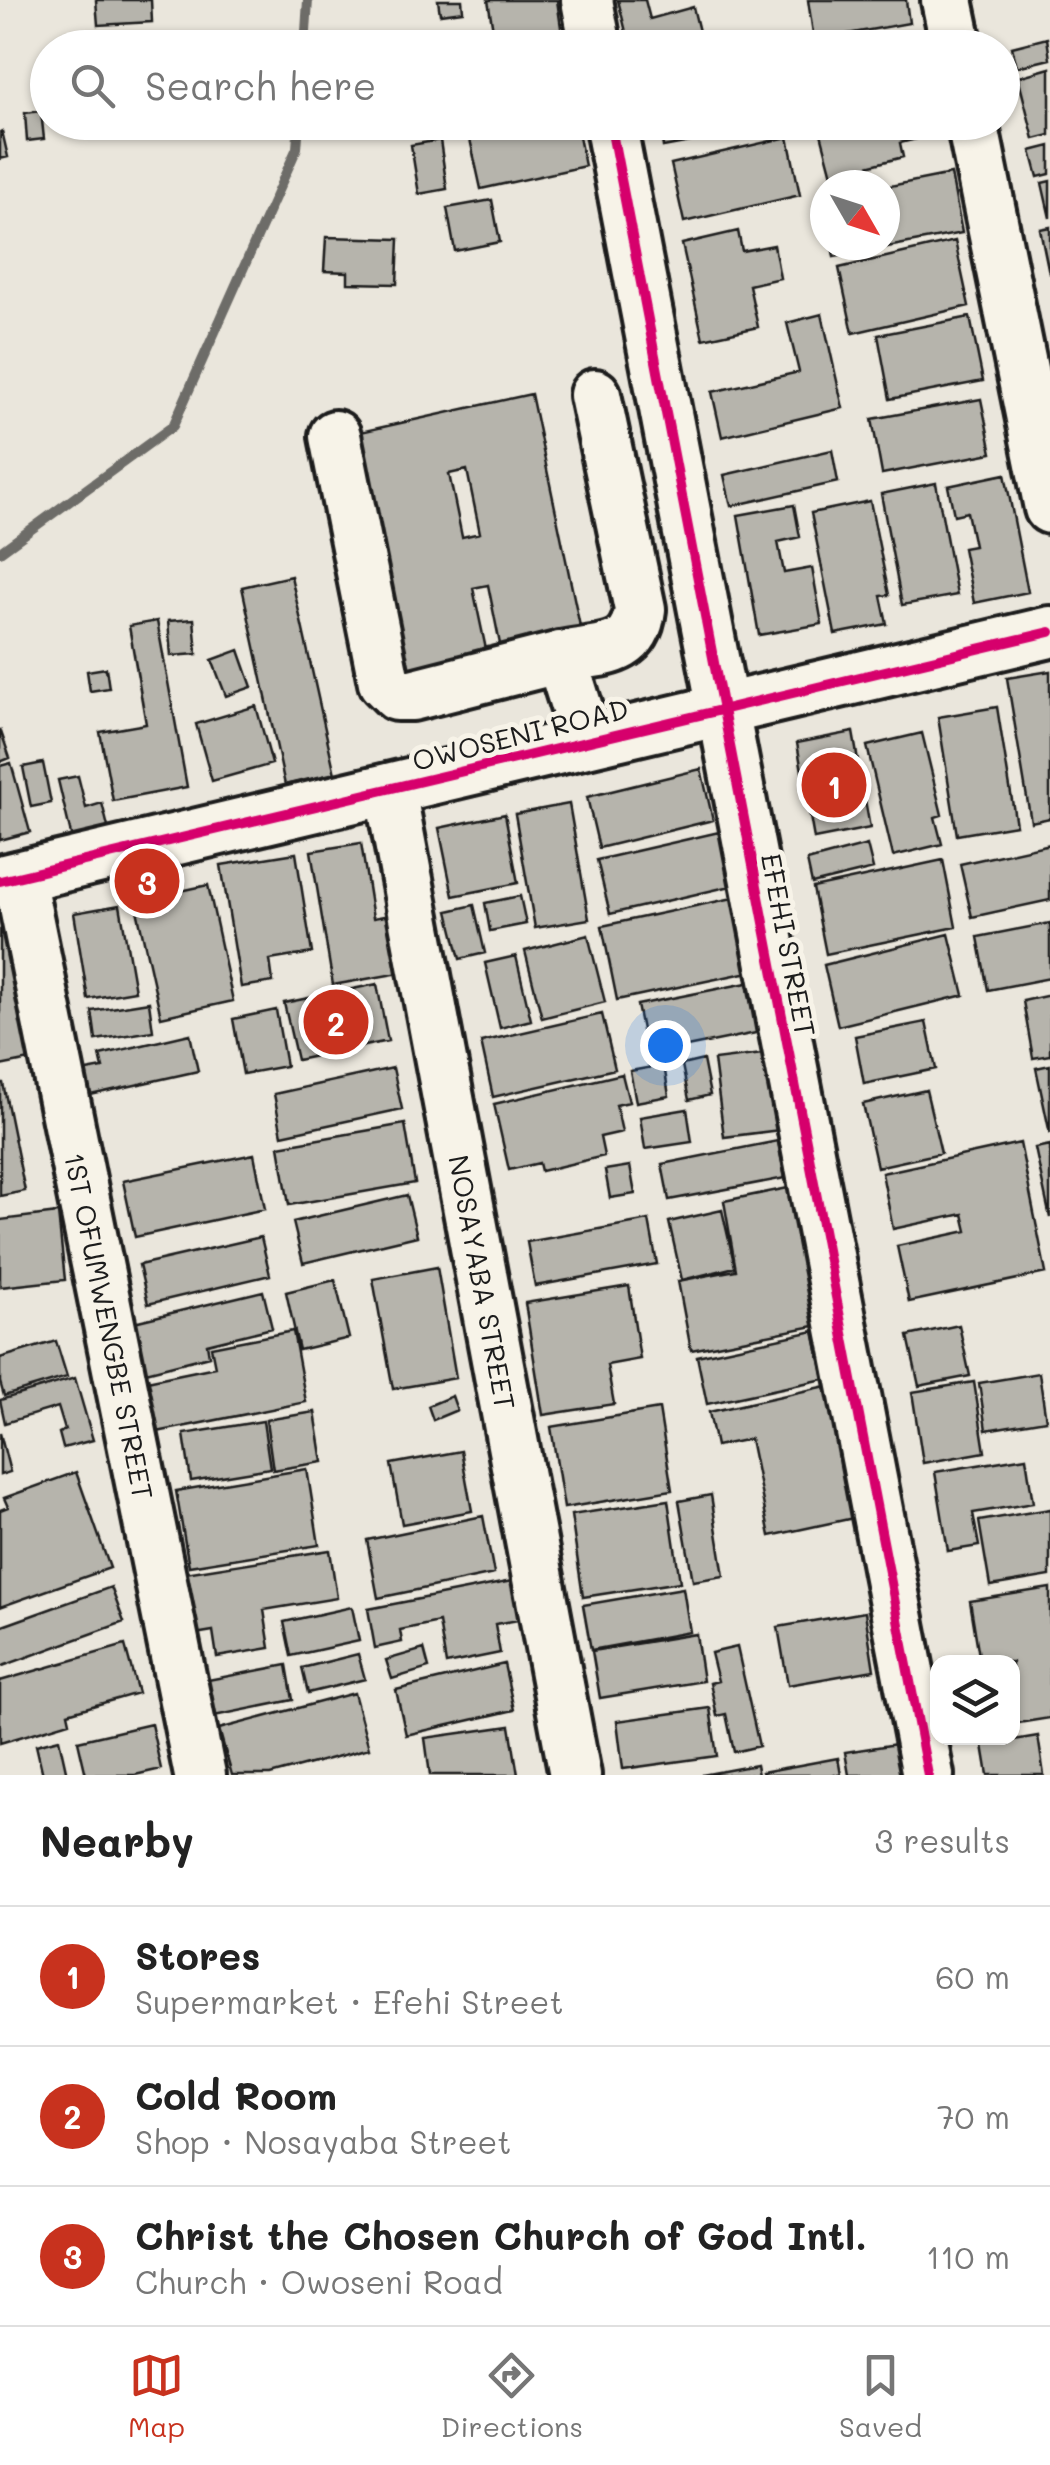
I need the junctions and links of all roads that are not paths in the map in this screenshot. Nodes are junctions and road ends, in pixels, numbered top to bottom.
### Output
1 (587, 0) edge
2 (947, 0) edge
3 (593, 30) edge
4 (953, 30) edge
5 (613, 140) edge
6 (976, 140) edge
7 (595, 395) dead end
8 (335, 436) dead end
9 (1050, 508) edge
10 (1050, 632) edge
11 (561, 657) junction
12 (720, 708) junction
13 (587, 741) junction
14 (390, 789) junction
15 (9, 879) edge
16 (200, 1775) edge
17 (576, 1775) edge
18 (928, 1775) edge

1 - 3 street
2 - 4 street
5 - 12 street, EFEHI STREET
6 - 9 street
7 - 11 street
8 - 11 street
10 - 12 street, OWOSENI ROAD
11 - 13 street
12 - 13 street, OWOSENI ROAD
12 - 18 street, EFEHI STREET
13 - 14 street, OWOSENI ROAD
14 - 15 street, OWOSENI ROAD
14 - 17 street, NOSAYABA STREET
15 - 16 street, 1ST OFUMWENGBE STREET

